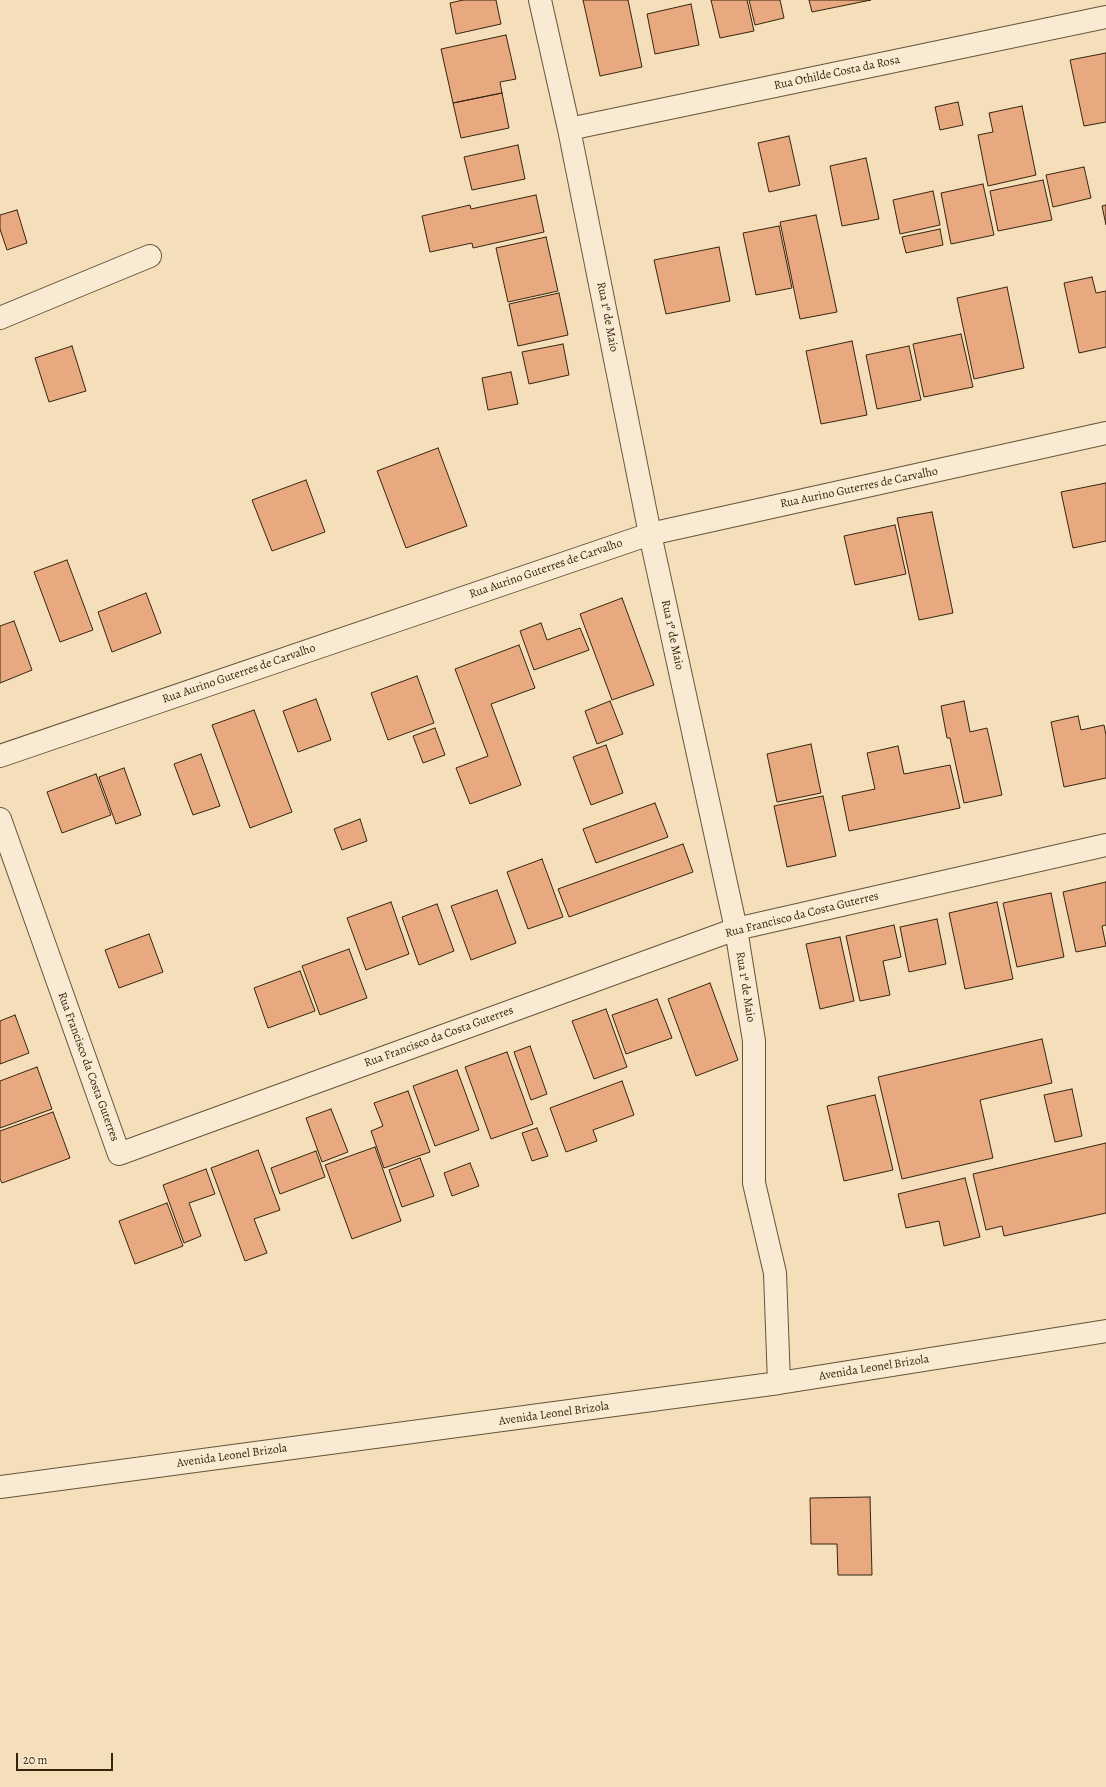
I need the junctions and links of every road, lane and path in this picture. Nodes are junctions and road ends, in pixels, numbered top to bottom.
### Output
1 (540, 0) edge
2 (1106, 17) edge
3 (569, 129) junction
4 (150, 256) dead end
5 (0, 318) edge
6 (1106, 433) edge
7 (650, 534) junction
8 (0, 756) edge
9 (0, 819) edge
10 (1106, 845) edge
11 (736, 929) junction
12 (1106, 1331) edge
13 (779, 1384) junction
14 (0, 1487) edge

1 - 3 street, Rua 1º de Maio
2 - 3 street, Rua Othilde Costa da Rosa
3 - 7 street, Rua 1º de Maio
4 - 5 street
6 - 7 street, Rua Aurino Guterres de Carvalho
7 - 8 street, Rua Aurino Guterres de Carvalho
7 - 11 street, Rua 1º de Maio
9 - 11 street, Rua Francisco da Costa Guterres
10 - 11 street, Rua Francisco da Costa Guterres
11 - 13 street, Rua 1º de Maio
12 - 13 street, Avenida Leonel Brizola
13 - 14 street, Avenida Leonel Brizola

